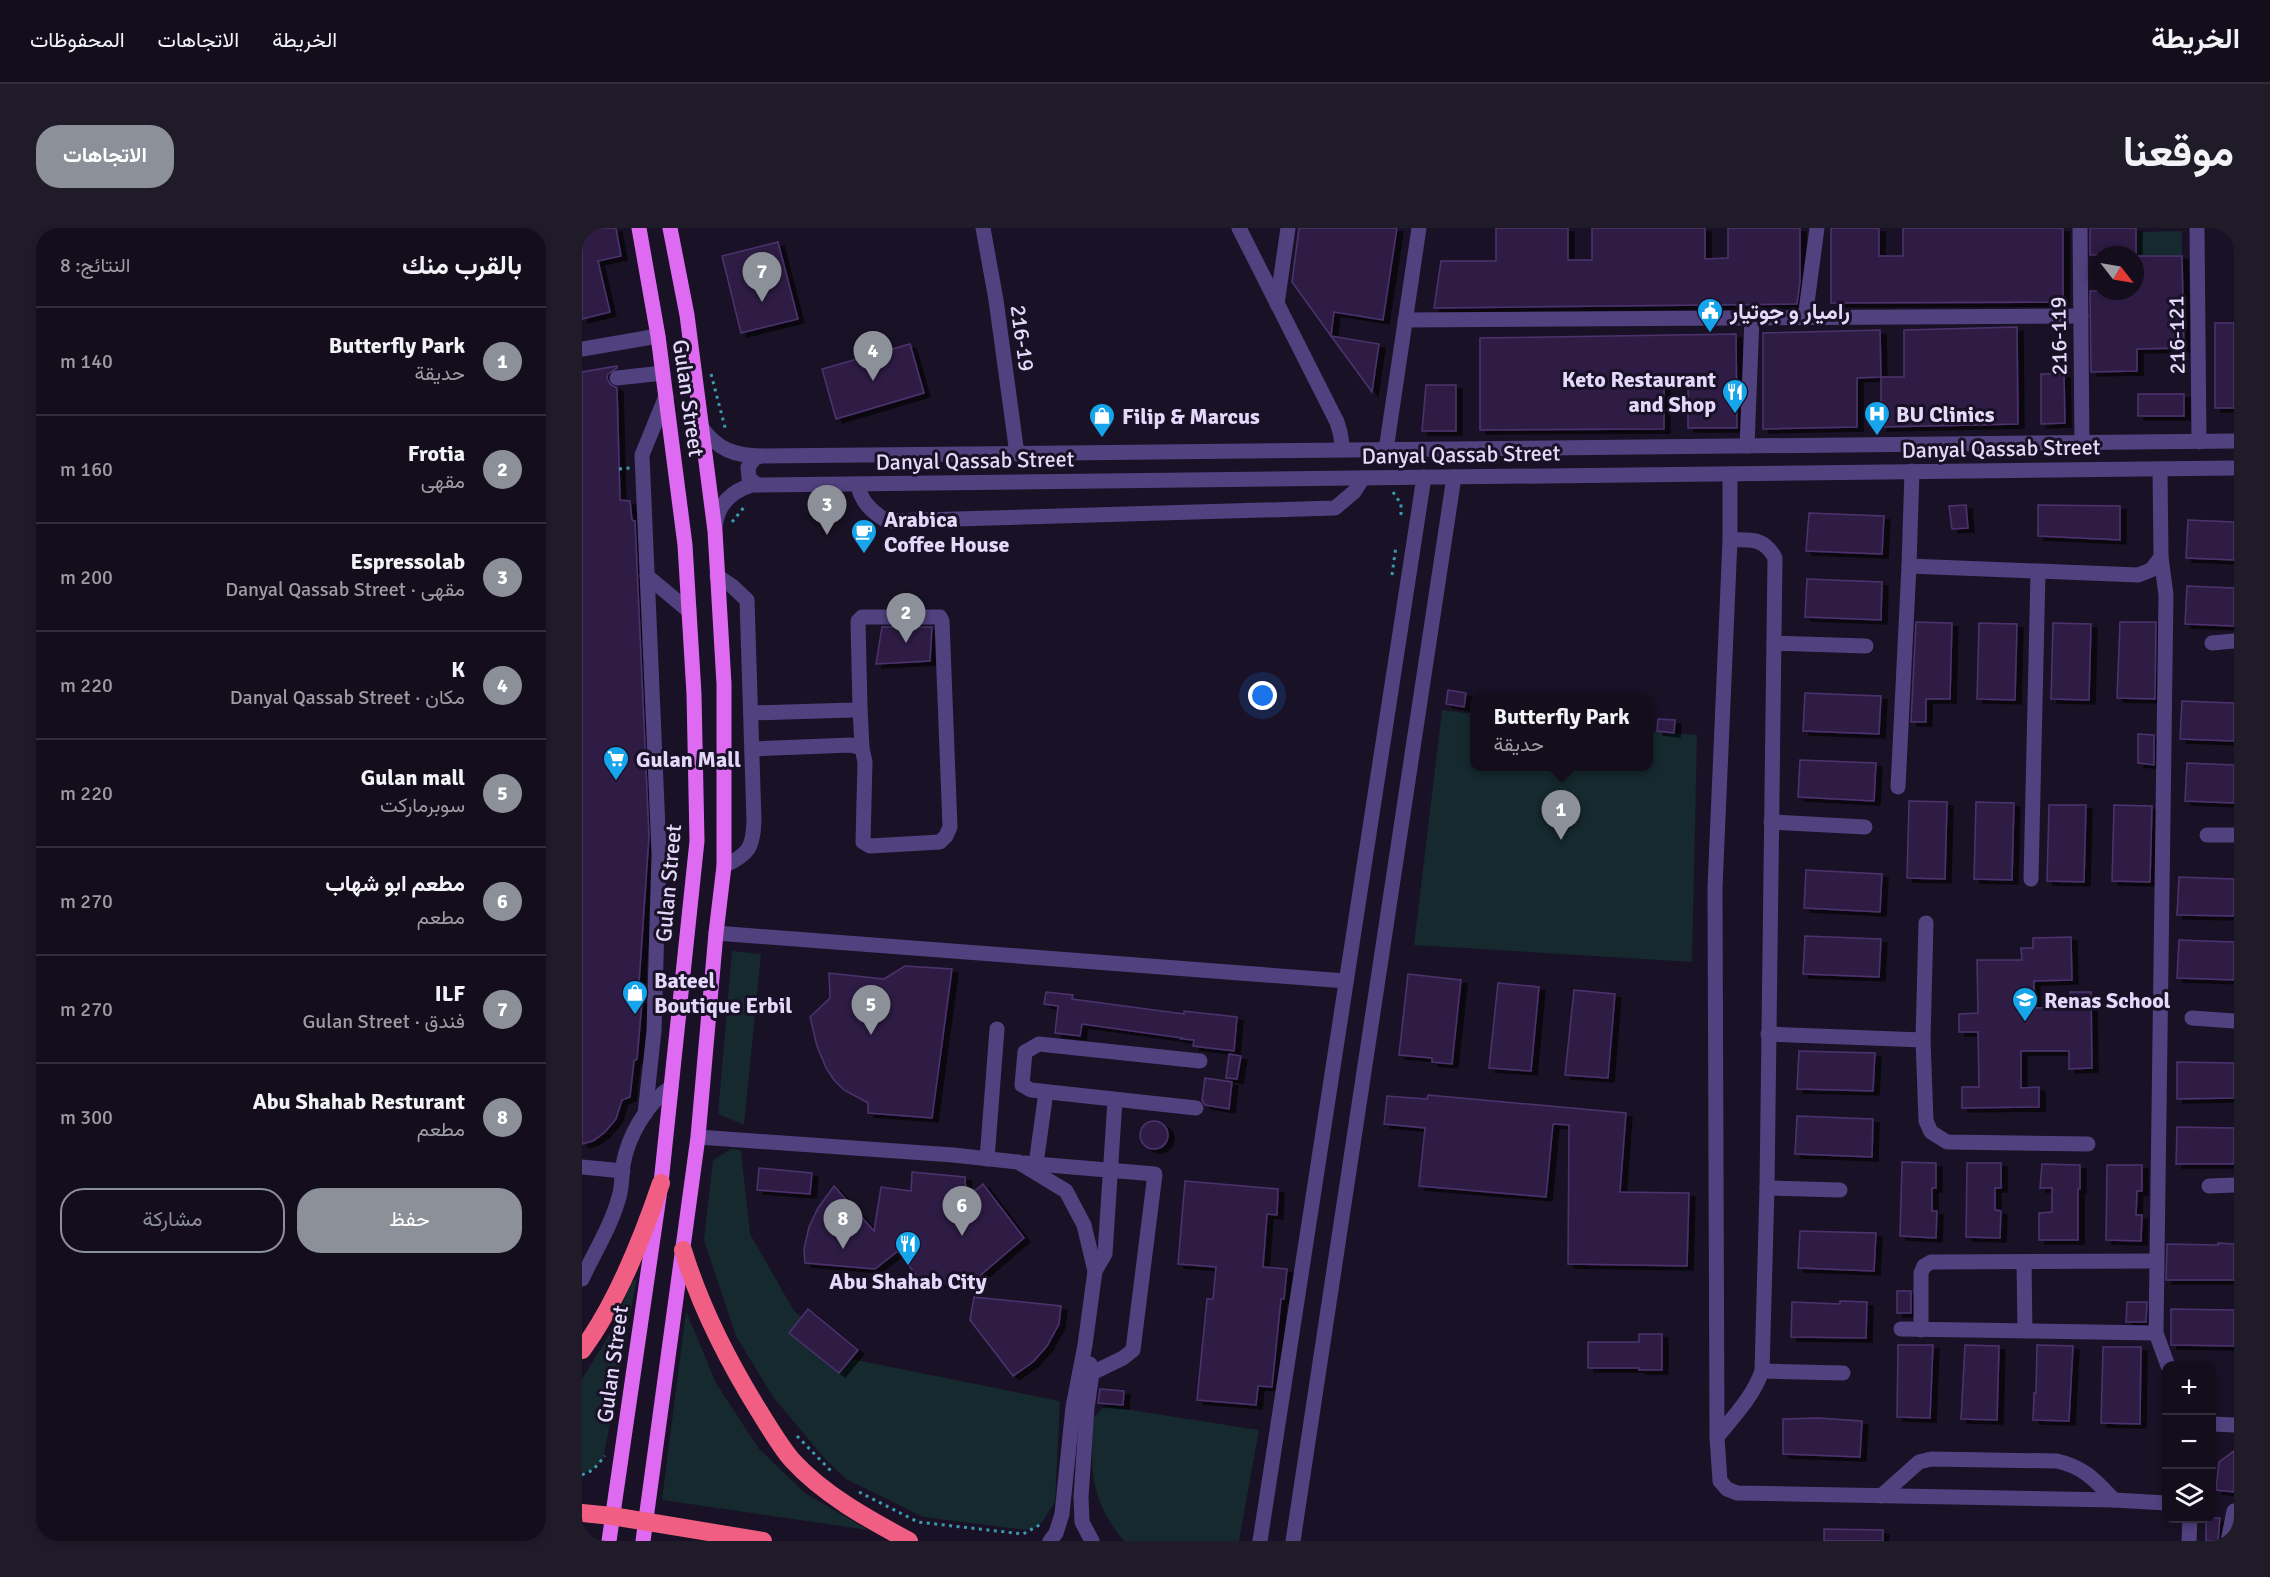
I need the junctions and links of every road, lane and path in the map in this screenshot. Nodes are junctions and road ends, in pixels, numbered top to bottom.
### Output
1 (639, 228) edge
2 (670, 228) edge
3 (983, 228) edge
4 (1239, 228) edge
5 (1288, 228) edge
6 (1419, 228) edge
7 (1817, 228) edge
8 (2080, 228) edge
9 (2197, 228) edge
10 (1277, 304) junction
11 (2081, 316) junction
12 (1752, 318) junction
13 (1806, 318) junction
14 (1405, 320) junction
15 (658, 336) junction
16 (582, 349) edge
17 (711, 371) dead end
18 (663, 373) junction
19 (617, 378) dead end
20 (666, 396) junction
21 (702, 428) junction
22 (726, 434) dead end
23 (2234, 441) edge
24 (2199, 442) junction
25 (2082, 443) junction
26 (1747, 446) junction
27 (1607, 448) junction
28 (1343, 450) junction
29 (1386, 450) junction
30 (1017, 454) junction
31 (761, 456) junction
32 (2234, 468) edge
33 (2160, 469) junction
34 (1912, 471) junction
35 (1730, 474) junction
36 (1606, 475) junction
37 (1424, 477) junction
38 (1454, 477) junction
39 (1363, 478) junction
40 (757, 485) junction
41 (858, 485) junction
42 (715, 531) junction
43 (1730, 540) junction
44 (2161, 557) junction
45 (1909, 566) junction
46 (2038, 572) junction
47 (647, 576) junction
48 (717, 576) junction
49 (689, 611) junction
50 (2234, 641) edge
51 (1774, 643) junction
52 (2212, 643) dead end
53 (1866, 646) dead end
54 (860, 708) junction
55 (751, 713) junction
56 (862, 748) junction
57 (752, 749) junction
58 (1898, 788) dead end
59 (1771, 822) junction
60 (1865, 826) dead end
61 (2207, 835) dead end
62 (2234, 835) edge
63 (724, 866) junction
64 (2031, 879) dead end
65 (1926, 923) dead end
66 (716, 933) junction
67 (1346, 981) junction
68 (2192, 1018) dead end
69 (2234, 1021) edge
70 (997, 1029) dead end
71 (1768, 1034) junction
72 (1923, 1040) junction
73 (1200, 1061) dead end
74 (671, 1087) junction
75 (1046, 1092) junction
76 (1115, 1100) junction
77 (1196, 1108) dead end
78 (645, 1114) junction
79 (698, 1137) junction
80 (2088, 1144) dead end
81 (987, 1159) junction
82 (1018, 1162) junction
83 (1036, 1164) junction
84 (582, 1167) edge
85 (1112, 1170) junction
86 (623, 1171) junction
87 (661, 1183) junction
88 (2234, 1185) edge
89 (2209, 1186) dead end
90 (1767, 1188) junction
91 (1840, 1190) dead end
92 (683, 1250) junction
93 (2156, 1261) junction
94 (2024, 1262) junction
95 (1095, 1271) junction
96 (582, 1279) edge
97 (1901, 1329) dead end
98 (1921, 1330) junction
99 (2025, 1331) junction
100 (2156, 1333) junction
101 (1085, 1345) junction
102 (582, 1350) edge
103 (2166, 1361) edge
104 (1762, 1371) junction
105 (1092, 1373) junction
106 (1843, 1373) dead end
107 (2216, 1424) edge
108 (2234, 1425) edge
109 (794, 1433) dead end
110 (1717, 1437) junction
111 (836, 1475) dead end
112 (850, 1487) dead end
113 (1881, 1496) junction
114 (2114, 1500) junction
115 (2162, 1503) edge
116 (2234, 1511) edge
117 (582, 1513) edge
118 (612, 1516) junction
119 (1047, 1518) dead end
120 (645, 1522) junction
121 (2190, 1523) edge
122 (609, 1541) edge
123 (643, 1541) edge
124 (763, 1541) edge
125 (909, 1541) edge
126 (1050, 1541) edge
127 (1092, 1541) edge
128 (1260, 1541) edge
129 (1293, 1541) edge
130 (2189, 1541) edge
131 (2228, 1541) edge

1 - 15 main road, Gulan Street
2 - 21 main road, Gulan Street
3 - 30 street, 216-19
4 - 10 street
5 - 10 street
6 - 14 street
7 - 13 street
8 - 11 street, 216-119
9 - 24 street, 216-121
10 - 28 street
11 - 13 street
11 - 25 street, 216-119
12 - 13 street
12 - 14 street
12 - 26 street
14 - 29 street
15 - 16 street
15 - 18 main road, Gulan Street
17 - 22 path
18 - 19 street
18 - 20 main road, Gulan Street
20 - 47 street
20 - 49 main road, Gulan Street
21 - 31 street, Danyal Qassab Street
21 - 42 main road, Gulan Street
23 - 24 street, Danyal Qassab Street
24 - 25 street, Danyal Qassab Street
25 - 26 street, Danyal Qassab Street
26 - 27 street, Danyal Qassab Street
27 - 29 street, Danyal Qassab Street
27 - 36 street
28 - 29 street, Danyal Qassab Street
28 - 30 street, Danyal Qassab Street
30 - 31 street, Danyal Qassab Street
31 - 40 street
32 - 33 street, Danyal Qassab Street
33 - 34 street, Danyal Qassab Street
33 - 44 street
34 - 35 street, Danyal Qassab Street
34 - 45 street
35 - 36 street, Danyal Qassab Street
35 - 43 street
36 - 38 street, Danyal Qassab Street
37 - 38 street, Danyal Qassab Street
37 - 39 street, Danyal Qassab Street
37 - 67 street
38 - 129 street
39 - 41 street, Danyal Qassab Street
39 - 41 street
40 - 41 street, Danyal Qassab Street
40 - 42 street, Danyal Qassab Street
42 - 48 main road, Gulan Street
43 - 51 street
43 - 110 street
44 - 46 street
44 - 93 street
45 - 46 street
45 - 58 street
46 - 64 street
47 - 49 street
47 - 78 street
48 - 55 street
48 - 63 main road, Gulan Street
49 - 74 main road, Gulan Street
50 - 52 street
51 - 53 street
51 - 59 street
54 - 55 street
54 - 56 street
54 - 56 street
55 - 57 street
56 - 57 street
57 - 63 street
59 - 60 street
59 - 71 street
61 - 62 street
63 - 66 main road, Gulan Street
65 - 72 street
66 - 67 street
66 - 79 main road, Gulan Street
67 - 128 street
68 - 69 street
70 - 81 street
71 - 72 street
71 - 90 street
72 - 80 street
73 - 75 street
74 - 78 street
74 - 87 main road, Gulan Street
75 - 76 street
75 - 83 street
76 - 77 street
76 - 85 street
78 - 86 street
79 - 81 street
79 - 92 main road, Gulan Street
81 - 82 street
82 - 83 street
82 - 95 street
83 - 85 street
84 - 86 street
85 - 95 street
85 - 105 street
86 - 96 street
87 - 102 highway
87 - 118 main road, Gulan Street
88 - 89 street
90 - 91 street
90 - 104 street
92 - 120 main road, Gulan Street
92 - 125 highway
93 - 94 street
93 - 100 street
94 - 98 street
94 - 99 street
95 - 101 street
97 - 98 street
98 - 99 street
99 - 100 street
100 - 103 street
101 - 105 street
101 - 126 street
104 - 106 street
104 - 110 street
105 - 127 street
107 - 108 street
109 - 111 path
110 - 113 street
112 - 119 path
113 - 114 street
113 - 114 street
114 - 115 street
116 - 131 street
117 - 118 highway
118 - 120 highway
118 - 122 main road, Gulan Street
120 - 123 main road, Gulan Street
120 - 124 highway
121 - 130 street

